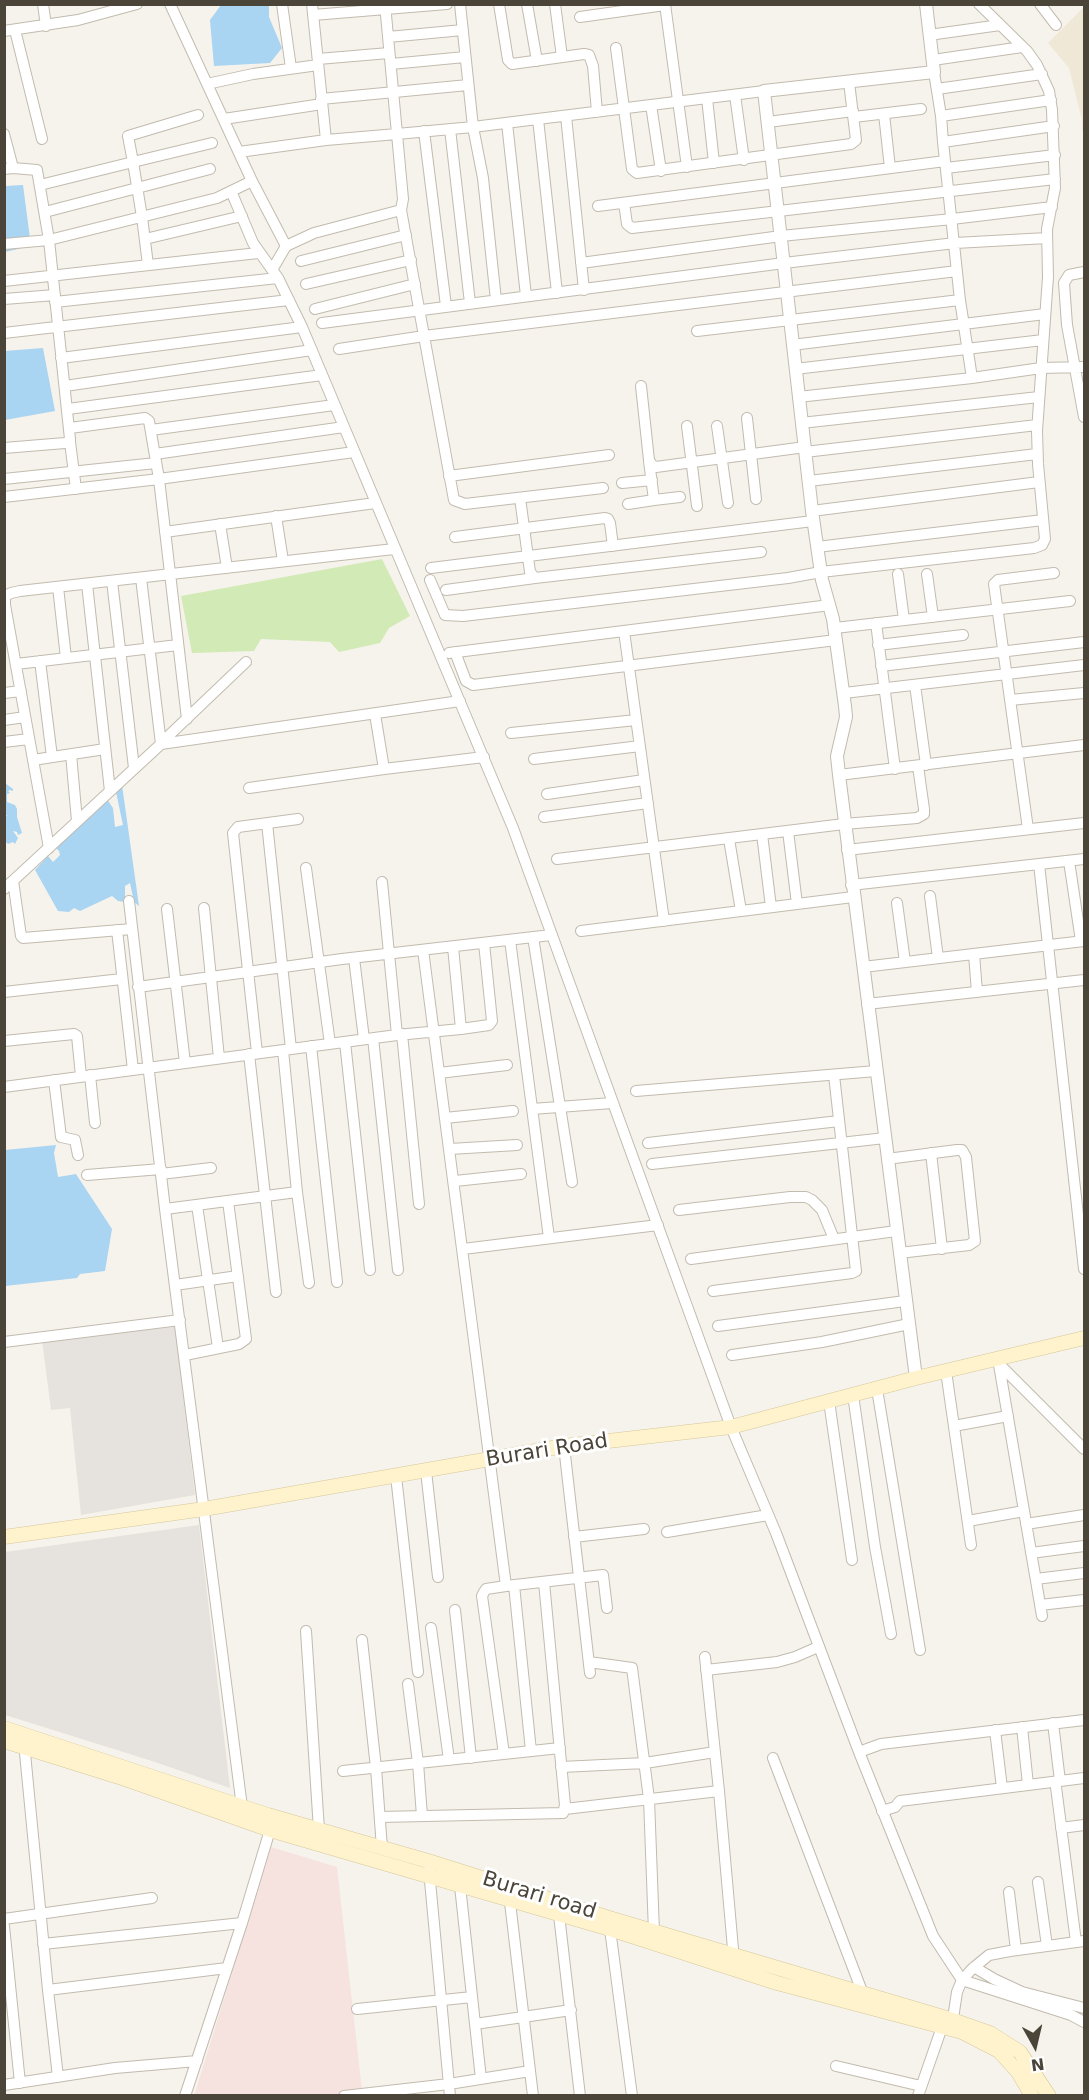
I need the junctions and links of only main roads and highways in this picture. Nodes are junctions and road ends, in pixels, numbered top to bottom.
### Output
1 (1084, 1338) edge
2 (4, 1537) edge
3 (4, 1728) edge
4 (4, 1741) edge
5 (25, 1741) junction
6 (241, 1813) junction
7 (509, 1894) junction
8 (733, 1963) junction
9 (949, 2026) junction
10 (1032, 2096) edge
11 (1049, 2096) edge

1 - 2 main road, Burari Road
3 - 5 main road, Burari road
4 - 5 main road, Burari road
5 - 6 main road, Burari road
6 - 7 main road, Burari road
6 - 7 main road, Burari road
7 - 8 main road, Burari road
7 - 8 main road, Burari road
8 - 9 main road, Burari road
8 - 9 main road, Burari road
9 - 10 main road, Burari road
9 - 11 main road, Burari road

